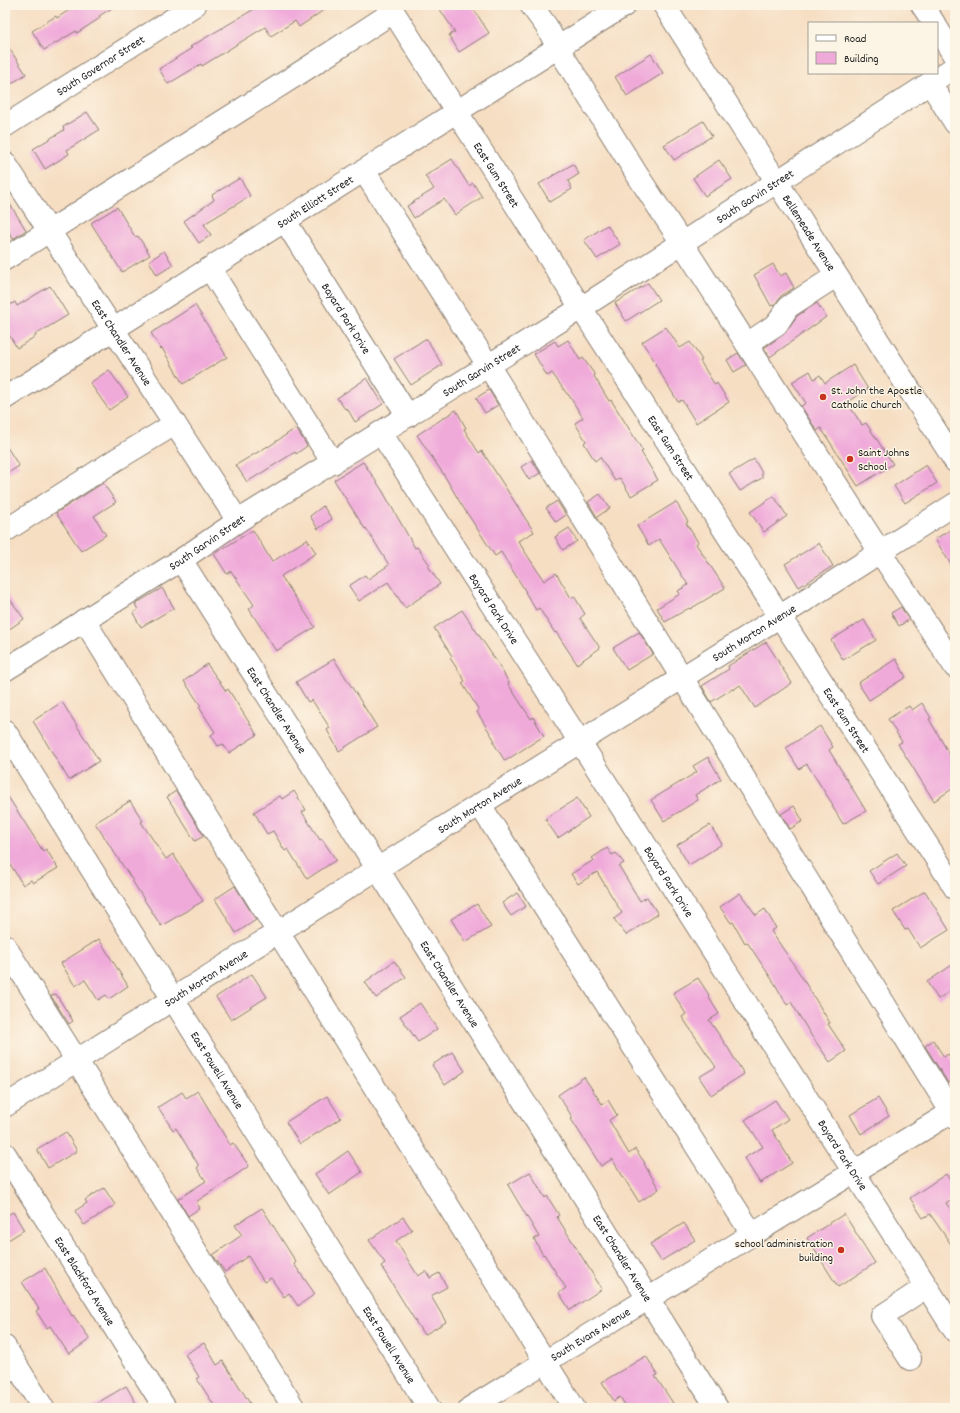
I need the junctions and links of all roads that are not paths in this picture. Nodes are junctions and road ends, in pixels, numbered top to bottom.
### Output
1 (195, 5) edge
2 (531, 5) edge
3 (625, 5) edge
4 (664, 5) edge
5 (922, 5) edge
6 (391, 8) edge
7 (933, 22) edge
8 (938, 30) edge
9 (558, 48) junction
10 (955, 57) edge
11 (955, 67) edge
12 (930, 83) junction
13 (456, 112) junction
14 (955, 123) edge
15 (5, 126) edge
16 (5, 163) edge
17 (364, 171) junction
18 (777, 182) junction
19 (285, 221) junction
20 (49, 230) junction
21 (682, 243) junction
22 (5, 259) edge
23 (210, 269) junction
24 (836, 276) junction
25 (581, 308) junction
26 (113, 330) junction
27 (747, 344) junction
28 (488, 365) junction
29 (5, 398) edge
30 (408, 416) junction
31 (175, 424) junction
32 (381, 433) junction
33 (955, 461) edge
34 (332, 463) junction
35 (955, 504) edge
36 (238, 521) junction
37 (5, 531) edge
38 (880, 552) junction
39 (181, 560) junction
40 (779, 617) junction
41 (84, 620) junction
42 (955, 667) edge
43 (5, 670) edge
44 (682, 678) junction
45 (5, 731) edge
46 (580, 742) junction
47 (480, 805) junction
48 (377, 869) junction
49 (955, 888) edge
50 (279, 932) junction
51 (5, 946) edge
52 (173, 999) junction
53 (76, 1060) junction
54 (5, 1106) edge
55 (954, 1113) edge
56 (5, 1154) edge
57 (854, 1172) junction
58 (752, 1234) junction
59 (926, 1287) junction
60 (648, 1298) junction
61 (955, 1331) edge
62 (5, 1347) edge
63 (910, 1359) dead end
64 (544, 1362) junction
65 (43, 1408) edge
66 (165, 1408) edge
67 (294, 1408) edge
68 (429, 1408) edge
69 (470, 1408) edge
70 (574, 1408) edge
71 (717, 1408) edge

1 - 15 street, South Governor Street
2 - 9 street
3 - 9 street, South Elliott Street
4 - 18 street, Bellemeade Avenue
5 - 7 street
6 - 13 street, East Gum Street
6 - 20 street
8 - 10 street
9 - 13 street, South Elliott Street
9 - 21 street
11 - 12 street, South Garvin Street
12 - 14 street
12 - 18 street, South Garvin Street
13 - 17 street, South Elliott Street
13 - 25 street, East Gum Street
16 - 20 street, East Chandler Avenue
17 - 19 street, South Elliott Street
17 - 28 street
18 - 21 street, South Garvin Street
18 - 24 street, Bellemeade Avenue
19 - 23 street, South Elliott Street
19 - 30 street, Bayard Park Drive
20 - 22 street
20 - 26 street, East Chandler Avenue
21 - 25 street, South Garvin Street
21 - 27 street
23 - 26 street, South Elliott Street
23 - 34 street
24 - 27 street
24 - 33 street, Bellemeade Avenue
25 - 28 street, South Garvin Street
25 - 40 street, East Gum Street
26 - 29 street, South Elliott Street
26 - 31 street, East Chandler Avenue
27 - 38 street
28 - 30 street, South Garvin Street
28 - 44 street
30 - 32 street, South Garvin Street
31 - 36 street, East Chandler Avenue
31 - 37 street
32 - 34 street, South Garvin Street
32 - 46 street, Bayard Park Drive
34 - 36 street, South Garvin Street
35 - 38 street, South Morton Avenue
36 - 39 street, South Garvin Street
38 - 40 street, South Morton Avenue
38 - 42 street
39 - 41 street, South Garvin Street
39 - 48 street, East Chandler Avenue
40 - 44 street, South Morton Avenue
40 - 49 street, East Gum Street
41 - 43 street, South Garvin Street
41 - 50 street
44 - 46 street, South Morton Avenue
44 - 55 street
45 - 52 street, East Powell Avenue
46 - 47 street, South Morton Avenue
46 - 57 street, Bayard Park Drive
47 - 48 street, South Morton Avenue
47 - 58 street
48 - 50 street, South Morton Avenue
48 - 60 street, East Chandler Avenue
50 - 52 street, South Morton Avenue
50 - 64 street
51 - 53 street
52 - 53 street, South Morton Avenue
52 - 68 street, East Powell Avenue
53 - 54 street, South Morton Avenue
53 - 67 street
55 - 57 street, South Evans Avenue
56 - 66 street, East Blackford Avenue
57 - 58 street, South Evans Avenue
57 - 59 street, Bayard Park Drive
58 - 60 street, South Evans Avenue
59 - 61 street, Bayard Park Drive
59 - 63 street
60 - 64 street, South Evans Avenue
60 - 71 street, East Chandler Avenue
62 - 65 street
64 - 69 street, South Evans Avenue
64 - 70 street

